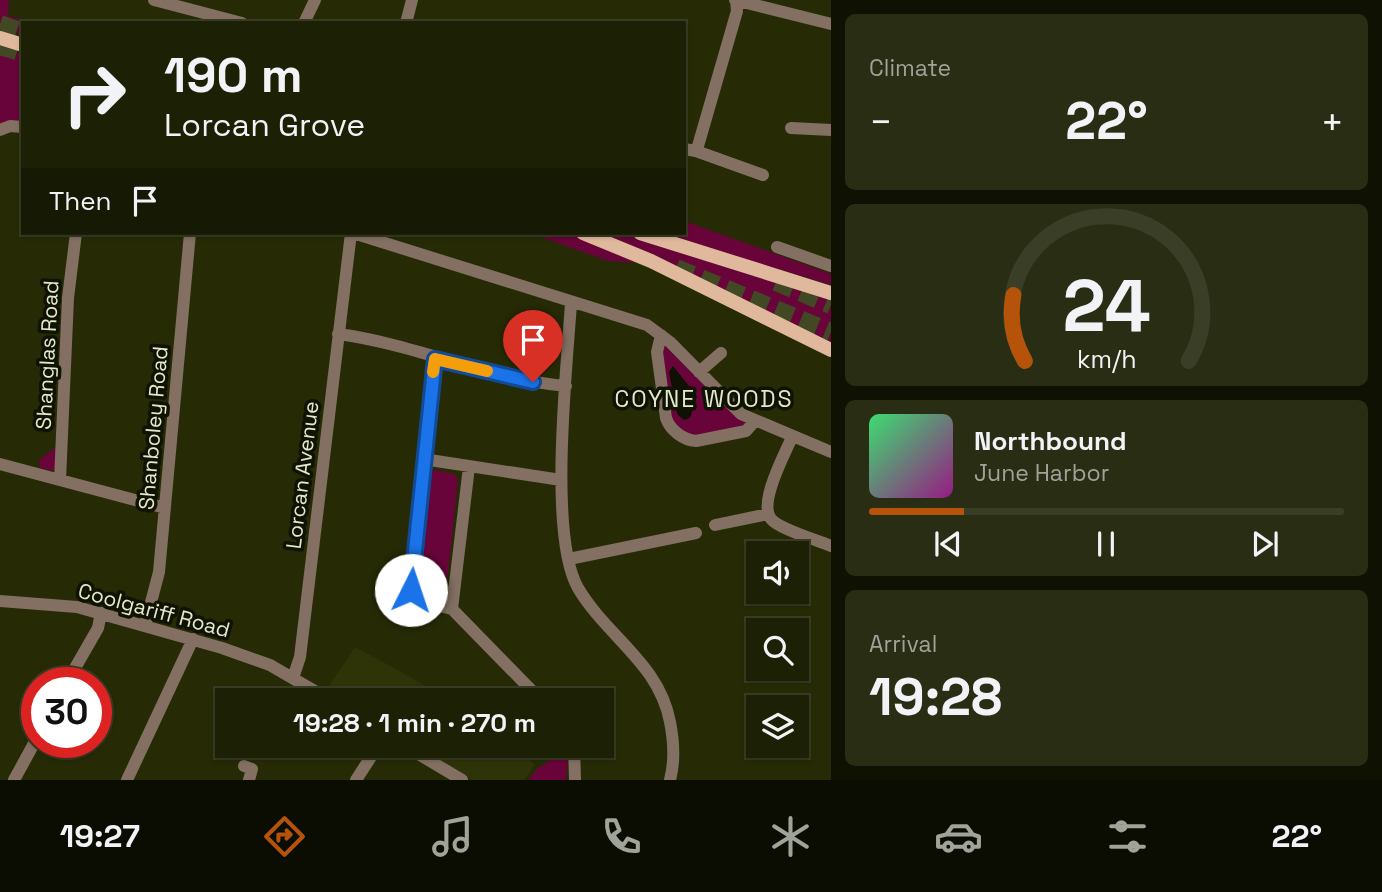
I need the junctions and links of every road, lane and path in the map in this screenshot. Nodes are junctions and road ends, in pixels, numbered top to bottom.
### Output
1 (154, 0) edge
2 (315, 0) edge
3 (412, 0) edge
4 (735, 0) edge
5 (234, 21) edge
6 (305, 21) edge
7 (407, 21) edge
8 (831, 24) edge
9 (0, 38) edge
10 (21, 44) edge
11 (21, 127) edge
12 (791, 128) dead end
13 (0, 130) edge
14 (831, 130) edge
15 (690, 150) edge
16 (763, 175) dead end
17 (76, 235) edge
18 (190, 235) edge
19 (352, 235) edge
20 (358, 235) edge
21 (588, 235) edge
22 (646, 235) edge
23 (777, 247) dead end
24 (831, 266) edge
25 (831, 293) edge
26 (571, 303) junction
27 (338, 334) junction
28 (661, 335) junction
29 (831, 350) edge
30 (721, 353) dead end
31 (435, 359) junction
32 (699, 372) junction
33 (566, 386) junction
34 (754, 422) junction
35 (792, 437) junction
36 (831, 452) edge
37 (423, 459) junction
38 (0, 464) edge
39 (469, 467) junction
40 (60, 480) junction
41 (561, 480) junction
42 (165, 508) junction
43 (768, 514) junction
44 (715, 525) dead end
45 (696, 533) dead end
46 (831, 546) edge
47 (569, 559) junction
48 (1, 604) edge
49 (452, 609) junction
50 (101, 613) junction
51 (145, 625) junction
52 (193, 639) junction
53 (76, 667) edge
54 (293, 678) junction
55 (310, 688) edge
56 (529, 688) edge
57 (26, 758) edge
58 (370, 758) edge
59 (425, 758) edge
60 (574, 758) edge
61 (244, 766) dead end
62 (14, 780) edge
63 (127, 780) edge
64 (249, 780) edge
65 (356, 780) edge
66 (462, 780) edge
67 (575, 780) edge
68 (670, 780) edge

1 - 5 street
2 - 6 street
3 - 7 street
4 - 8 street
4 - 15 street
9 - 10 main road
11 - 13 street
12 - 14 street
15 - 16 street
17 - 40 street, Shanglas Road
18 - 42 street, Shanboley Road
19 - 27 street, Lorcan Avenue
20 - 26 street
21 - 29 main road
22 - 25 main road
23 - 24 street
26 - 28 street
26 - 33 street
27 - 31 street
27 - 54 street, Lorcan Avenue
28 - 32 street
28 - 34 street
30 - 32 street
31 - 33 street
31 - 37 street
32 - 34 street
33 - 41 street
34 - 35 street
35 - 36 street
35 - 43 street
37 - 39 street
37 - 49 street
38 - 40 street
39 - 41 street
39 - 49 street
40 - 42 street
41 - 47 street
42 - 51 street, Shanboley Road
43 - 44 street
43 - 46 street
45 - 47 street
47 - 68 street
48 - 50 street, Coolgariff Road
49 - 56 street
50 - 51 street, Coolgariff Road
50 - 53 street
51 - 52 street, Coolgariff Road
52 - 54 street, Coolgariff Road
52 - 63 street
54 - 55 street
57 - 62 street
58 - 65 street
59 - 66 street
60 - 67 street
61 - 64 street

